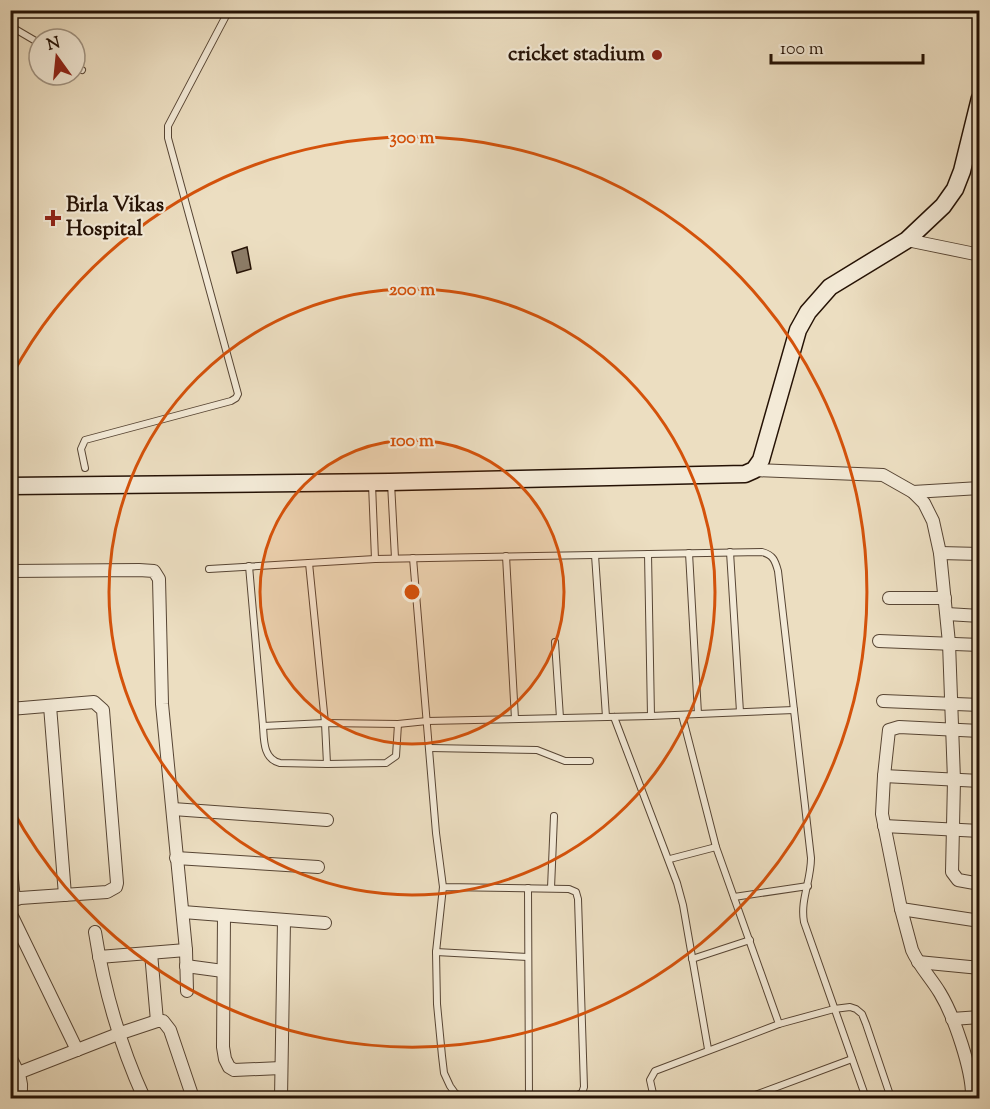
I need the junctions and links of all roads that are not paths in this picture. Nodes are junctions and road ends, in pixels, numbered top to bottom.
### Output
1 (229, 10) edge
2 (10, 26) edge
3 (27, 36) edge
4 (978, 108) edge
5 (907, 240) junction
6 (980, 255) edge
7 (85, 468) dead end
8 (754, 470) junction
9 (372, 482) junction
10 (390, 482) junction
11 (10, 486) edge
12 (980, 488) edge
13 (914, 492) junction
14 (730, 552) junction
15 (689, 553) junction
16 (940, 553) junction
17 (648, 554) junction
18 (980, 554) edge
19 (595, 555) junction
20 (506, 556) junction
21 (395, 558) junction
22 (413, 558) junction
23 (375, 559) junction
24 (309, 563) junction
25 (249, 566) junction
26 (209, 569) dead end
27 (10, 571) edge
28 (889, 598) dead end
29 (945, 598) junction
30 (947, 614) junction
31 (980, 616) edge
32 (879, 641) dead end
33 (555, 642) dead end
34 (949, 644) junction
35 (980, 645) edge
36 (883, 700) dead end
37 (951, 703) junction
38 (980, 705) edge
39 (50, 706) junction
40 (10, 709) edge
41 (794, 710) junction
42 (740, 712) junction
43 (698, 714) junction
44 (682, 715) junction
45 (651, 716) junction
46 (606, 717) junction
47 (614, 717) junction
48 (560, 718) junction
49 (515, 719) junction
50 (427, 721) junction
51 (325, 723) junction
52 (398, 724) junction
53 (263, 726) junction
54 (952, 729) junction
55 (980, 731) edge
56 (429, 748) junction
57 (590, 761) dead end
58 (327, 764) junction
59 (884, 776) junction
60 (954, 780) junction
61 (980, 781) edge
62 (173, 809) junction
63 (554, 816) dead end
64 (327, 820) dead end
65 (884, 826) junction
66 (953, 829) junction
67 (980, 831) edge
68 (716, 847) junction
69 (176, 858) junction
70 (10, 859) edge
71 (669, 859) junction
72 (318, 867) dead end
73 (11, 877) edge
74 (980, 885) edge
75 (808, 886) junction
76 (443, 887) junction
77 (528, 888) junction
78 (551, 888) junction
79 (64, 895) junction
80 (734, 897) junction
81 (901, 909) junction
82 (12, 910) edge
83 (183, 912) junction
84 (224, 916) junction
85 (284, 921) junction
86 (980, 921) edge
87 (325, 923) dead end
88 (95, 932) dead end
89 (750, 940) junction
90 (186, 950) junction
91 (436, 952) junction
92 (151, 953) junction
93 (99, 957) junction
94 (528, 957) junction
95 (692, 959) junction
96 (918, 962) junction
97 (186, 966) junction
98 (980, 968) edge
99 (223, 971) junction
100 (187, 991) dead end
101 (834, 1009) junction
102 (980, 1017) edge
103 (952, 1019) junction
104 (157, 1021) junction
105 (779, 1023) junction
106 (118, 1034) junction
107 (76, 1050) junction
108 (708, 1050) junction
109 (10, 1057) edge
110 (852, 1059) junction
111 (281, 1068) junction
112 (974, 1070) edge
113 (18, 1073) junction
114 (530, 1097) edge
115 (18, 1098) edge
116 (144, 1098) edge
117 (193, 1098) edge
118 (281, 1098) edge
119 (654, 1098) edge
120 (747, 1098) edge
121 (866, 1098) edge
122 (891, 1098) edge
123 (972, 1098) edge

1 - 7 lane
2 - 3 lane
4 - 5 street
5 - 6 street
5 - 8 street
8 - 10 street
8 - 13 street
9 - 10 street
9 - 11 street
9 - 23 lane
10 - 21 lane
12 - 13 street
13 - 16 street
14 - 15 lane
14 - 41 lane
14 - 42 lane
15 - 17 lane
15 - 43 lane
16 - 18 street
16 - 29 street
17 - 19 lane
17 - 45 lane
19 - 20 lane
19 - 46 lane
20 - 22 lane
20 - 49 lane
21 - 22 lane
21 - 23 lane
22 - 50 lane
23 - 24 lane
24 - 25 lane
24 - 51 lane
25 - 26 lane
25 - 53 lane
27 - 62 street
28 - 29 street
29 - 30 street
30 - 31 street
30 - 34 street
32 - 34 street
33 - 48 lane
34 - 35 street
34 - 37 street
36 - 37 street
37 - 38 street
37 - 54 street
39 - 40 street
39 - 79 street
39 - 79 street
41 - 42 lane
41 - 75 lane
42 - 43 lane
43 - 44 lane
44 - 45 lane
44 - 68 lane
45 - 47 lane
46 - 47 lane
46 - 48 lane
47 - 71 lane
48 - 49 lane
49 - 50 lane
50 - 52 lane
50 - 56 lane
51 - 52 lane
51 - 53 lane
51 - 58 lane
52 - 58 lane
53 - 58 lane
54 - 55 street
54 - 59 street
54 - 60 street
56 - 57 lane
56 - 76 lane
59 - 60 street
59 - 65 street
60 - 61 street
60 - 66 street
62 - 64 street
62 - 69 street
63 - 78 lane
65 - 66 street
65 - 81 street
66 - 67 street
66 - 74 street
68 - 71 lane
68 - 80 lane
69 - 72 street
69 - 83 street
70 - 73 street
71 - 95 lane
73 - 82 street
75 - 80 lane
75 - 101 lane
76 - 77 lane
76 - 91 lane
77 - 78 lane
77 - 94 lane
78 - 114 lane
79 - 82 street
80 - 89 lane
81 - 86 street
81 - 96 street
82 - 107 street
83 - 84 street
83 - 90 street
84 - 85 street
84 - 99 street
85 - 87 street
85 - 111 street
88 - 93 street
89 - 95 lane
89 - 105 lane
90 - 92 street
90 - 97 street
91 - 94 lane
91 - 114 lane
92 - 93 street
92 - 104 street
93 - 106 street
94 - 114 lane
95 - 108 lane
96 - 98 street
96 - 103 street
97 - 99 street
97 - 100 street
99 - 111 street
101 - 105 lane
101 - 110 lane
101 - 122 lane
102 - 103 street
103 - 112 street
104 - 106 street
104 - 117 street
105 - 108 lane
106 - 107 street
106 - 116 street
107 - 113 street
108 - 119 lane
109 - 113 street
110 - 120 lane
110 - 121 lane
111 - 118 street
112 - 123 street
113 - 115 street

